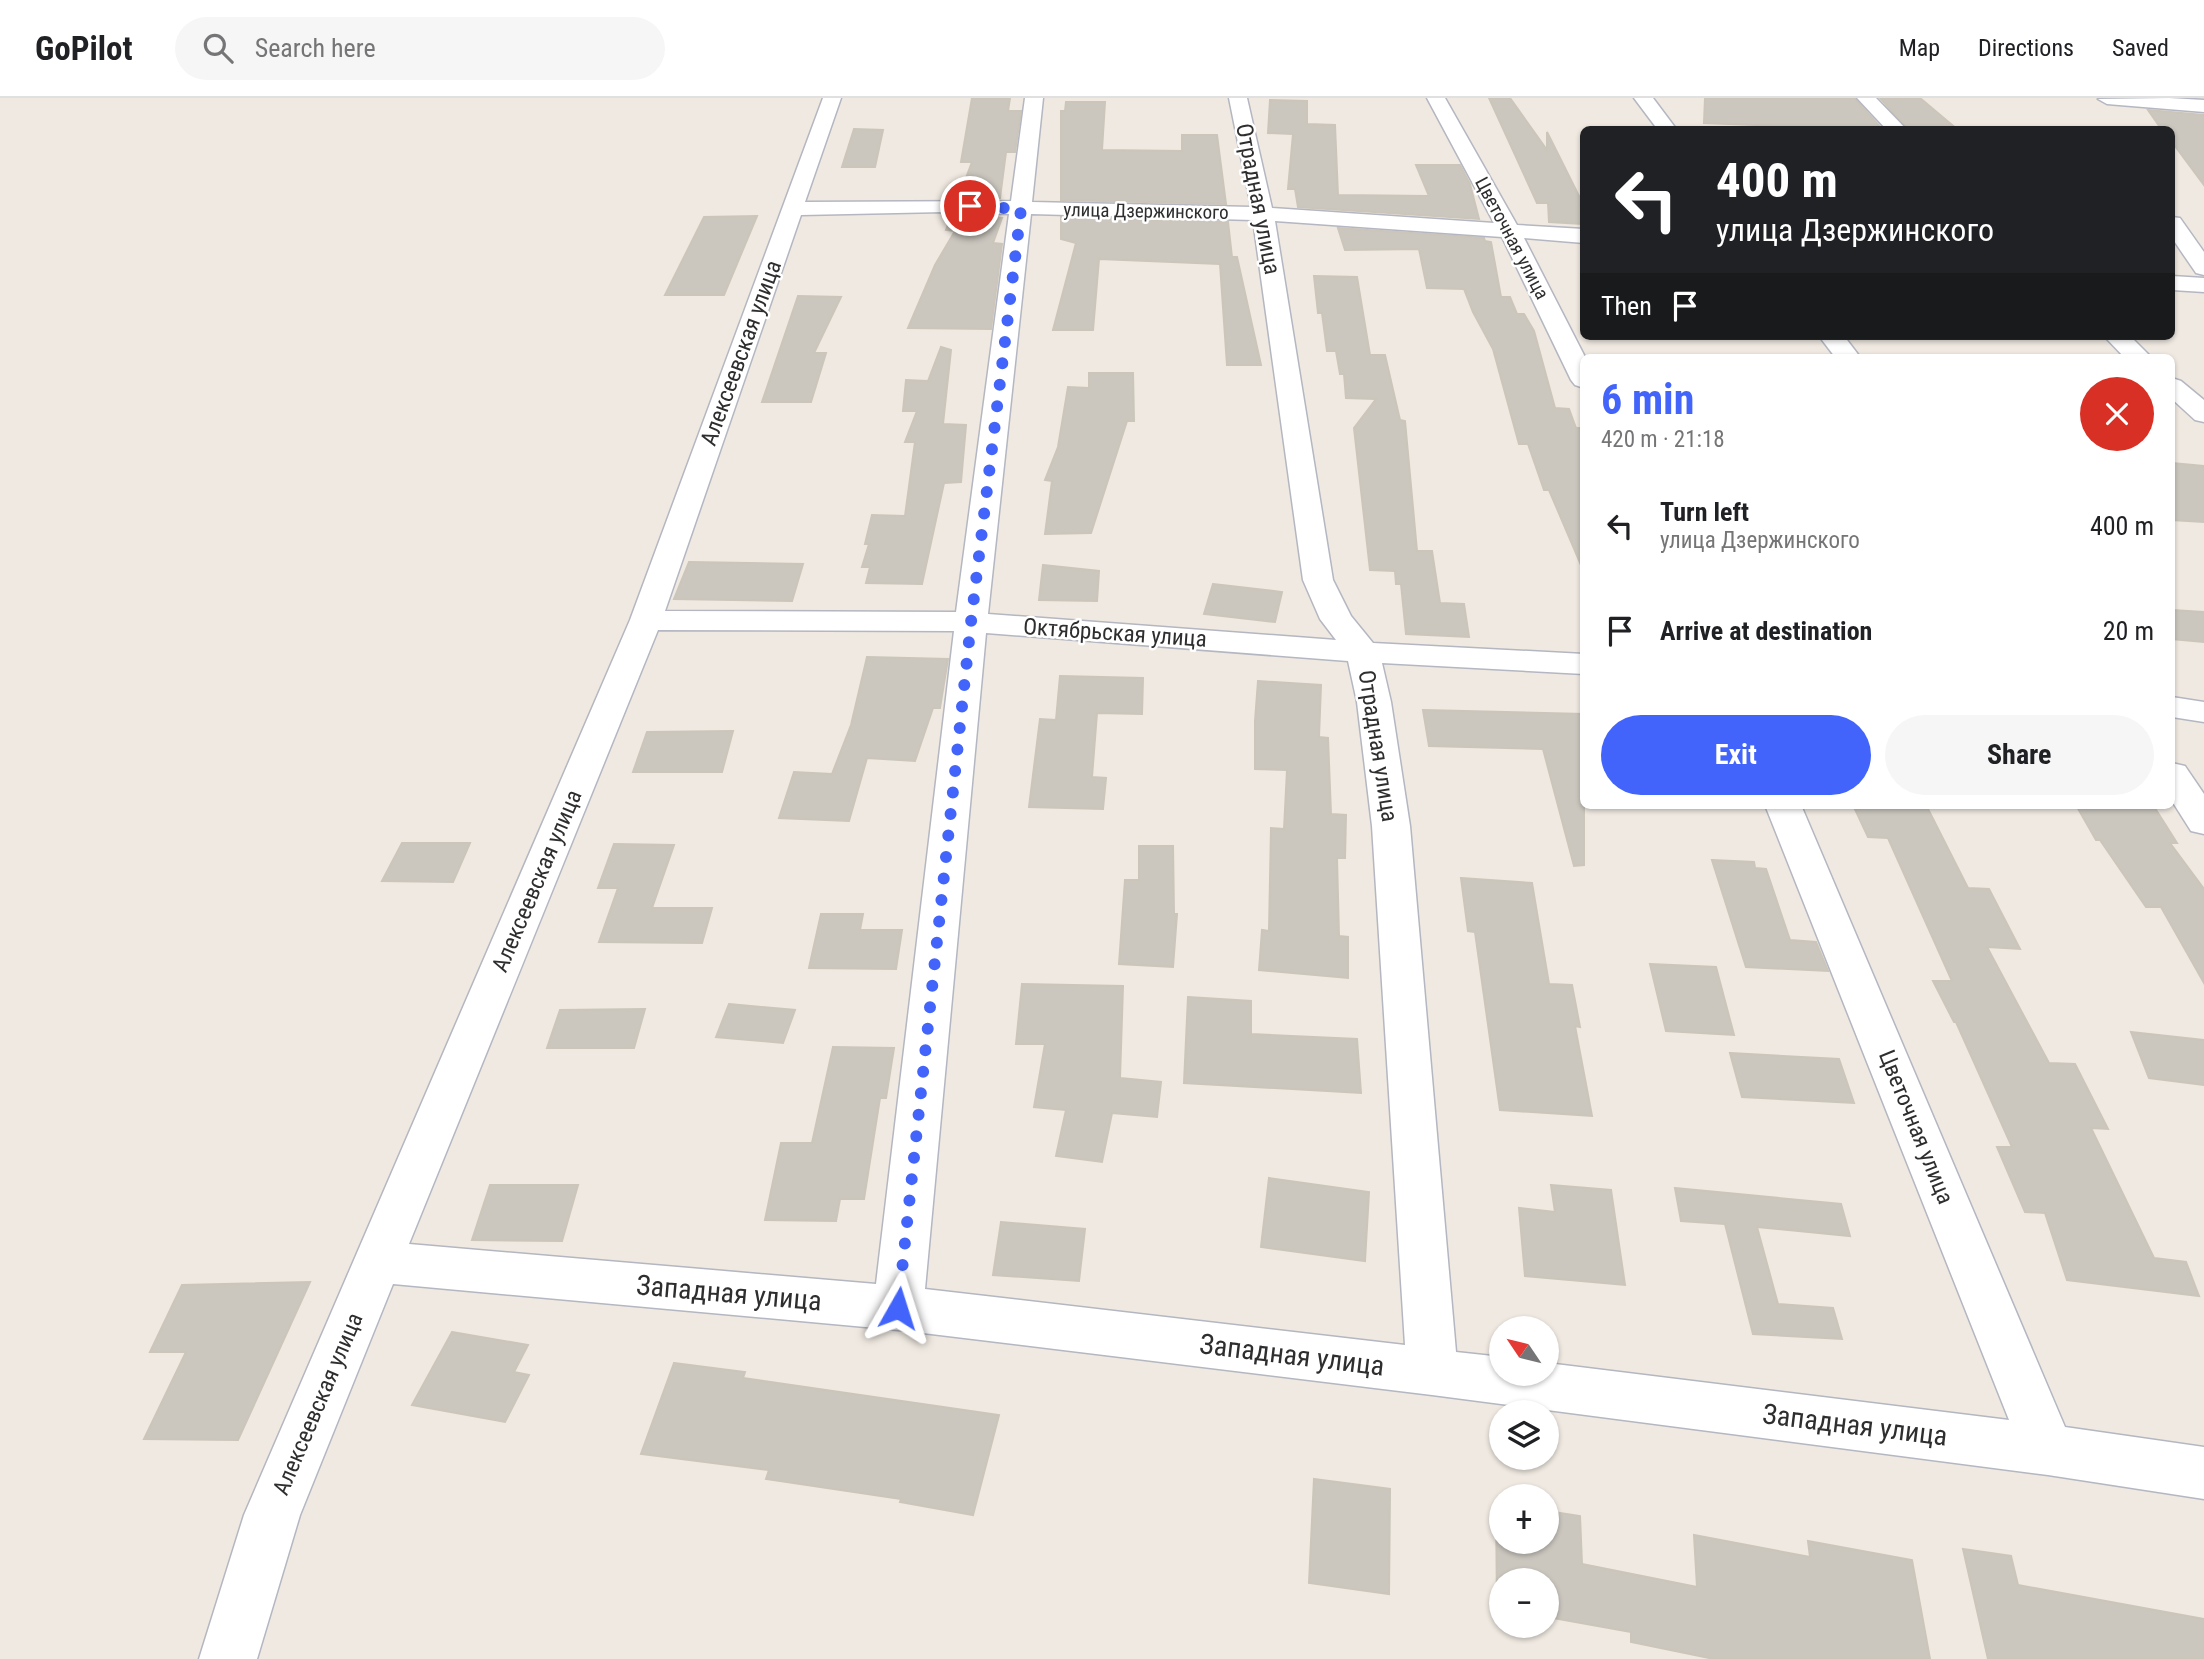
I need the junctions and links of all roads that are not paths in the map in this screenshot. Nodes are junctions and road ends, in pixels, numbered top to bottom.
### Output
1 (832, 98) edge
2 (1034, 98) edge
3 (1238, 98) edge
4 (1436, 98) edge
5 (1643, 98) edge
6 (1866, 98) edge
7 (2106, 99) edge
8 (2204, 106) edge
9 (2117, 119) dead end
10 (1665, 126) edge
11 (1894, 126) edge
12 (792, 209) junction
13 (1021, 209) junction
14 (1263, 214) junction
15 (2175, 227) edge
16 (1510, 232) junction
17 (1580, 236) edge
18 (2204, 268) edge
19 (2175, 282) edge
20 (2204, 285) edge
21 (1834, 340) edge
22 (2121, 340) edge
23 (1846, 354) edge
24 (2137, 354) edge
25 (1580, 372) edge
26 (2175, 389) edge
27 (2204, 414) edge
28 (646, 620) junction
29 (971, 622) junction
30 (1363, 652) junction
31 (1580, 664) edge
32 (2175, 707) edge
33 (2204, 712) edge
34 (2175, 778) edge
35 (1785, 809) edge
36 (2204, 822) edge
37 (377, 1262) junction
38 (898, 1308) junction
39 (1432, 1372) junction
40 (2048, 1450) junction
41 (2204, 1473) edge
42 (228, 1659) edge

1 - 12 street, Алексеевская улица
2 - 13 street
3 - 14 street, Отрадная улица
4 - 16 street, Цветочная улица
5 - 10 street
6 - 11 street
7 - 8 street
7 - 9 street
12 - 13 street, улица Дзержинского
12 - 28 street, Алексеевская улица
13 - 14 street, улица Дзержинского
13 - 29 street
14 - 16 street, улица Дзержинского
14 - 30 street, Отрадная улица
15 - 18 street
16 - 17 street, улица Дзержинского
16 - 25 street, Цветочная улица
19 - 20 street
21 - 23 street
22 - 24 street
26 - 27 street
28 - 29 street, Октябрьская улица
28 - 37 street, Алексеевская улица
29 - 30 street, Октябрьская улица
29 - 38 street
30 - 31 street, Октябрьская улица
30 - 39 street, Отрадная улица
32 - 33 street
34 - 36 street
35 - 40 street, Цветочная улица
37 - 38 street, Западная улица
37 - 42 street, Алексеевская улица
38 - 39 street, Западная улица
39 - 40 street, Западная улица
40 - 41 street, Западная улица

